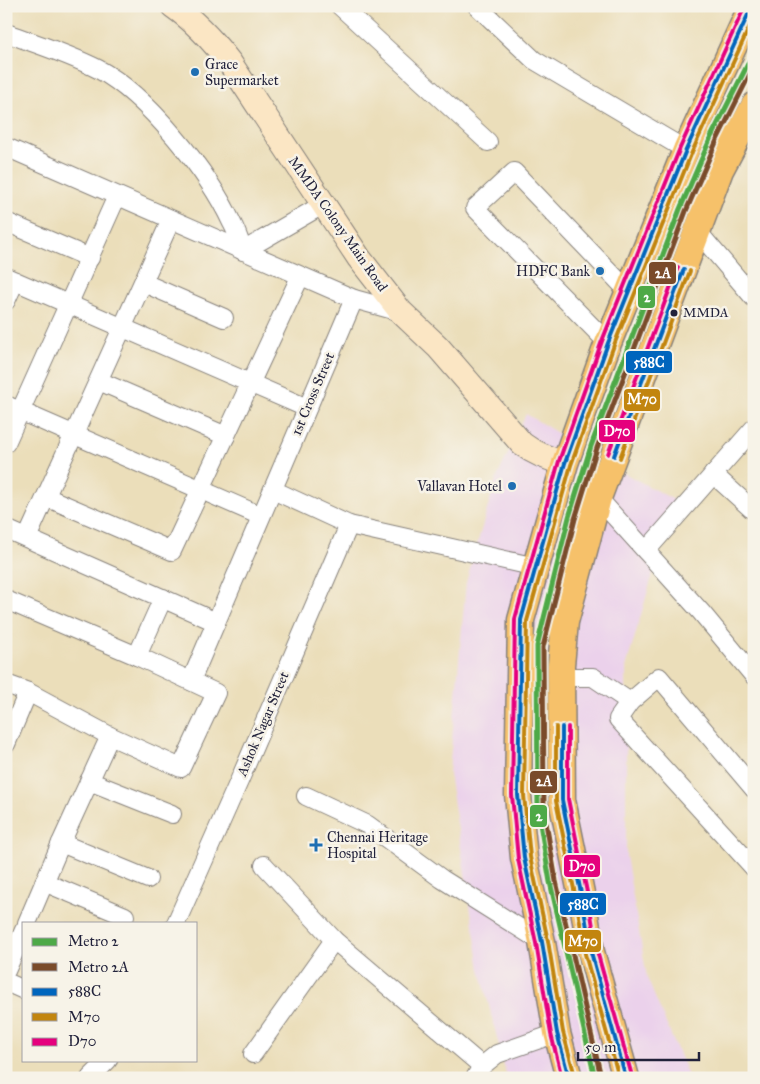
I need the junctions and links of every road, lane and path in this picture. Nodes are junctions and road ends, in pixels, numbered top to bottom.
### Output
1 (172, 6) edge
2 (340, 6) edge
3 (476, 6) edge
4 (752, 6) edge
5 (6, 33) edge
6 (754, 106) edge
7 (488, 142) dead end
8 (6, 148) edge
9 (686, 150) junction
10 (117, 196) junction
11 (324, 204) junction
12 (171, 220) junction
13 (6, 222) edge
14 (698, 232) junction
15 (243, 251) junction
16 (90, 258) junction
17 (300, 277) junction
18 (11, 279) edge
19 (144, 283) junction
20 (628, 292) junction
21 (754, 298) edge
22 (354, 299) junction
23 (6, 301) edge
24 (69, 304) junction
25 (401, 312) junction
26 (224, 318) dead end
27 (123, 328) junction
28 (608, 343) junction
29 (99, 381) junction
30 (250, 383) junction
31 (13, 408) edge
32 (307, 408) junction
33 (754, 428) edge
34 (74, 434) junction
35 (226, 436) junction
36 (6, 443) edge
37 (565, 463) junction
38 (713, 474) junction
39 (201, 489) junction
40 (272, 490) junction
41 (46, 497) junction
42 (598, 498) junction
43 (754, 511) edge
44 (261, 516) junction
45 (349, 525) junction
46 (6, 529) edge
47 (27, 538) junction
48 (646, 551) junction
49 (536, 567) junction
50 (162, 598) junction
51 (6, 600) edge
52 (216, 622) junction
53 (137, 656) junction
54 (754, 676) edge
55 (561, 677) junction
56 (191, 681) junction
57 (6, 684) edge
58 (28, 692) junction
59 (630, 702) junction
60 (110, 736) junction
61 (6, 744) edge
62 (89, 781) junction
63 (754, 789) edge
64 (306, 796) dead end
65 (172, 814) dead end
66 (61, 842) junction
67 (264, 866) dead end
68 (754, 868) edge
69 (148, 879) dead end
70 (44, 882) junction
71 (125, 916) dead end
72 (27, 922) edge
73 (176, 922) edge
74 (22, 935) edge
75 (334, 940) junction
76 (542, 942) junction
77 (6, 971) edge
78 (6, 982) edge
79 (22, 989) edge
80 (557, 1033) junction
81 (253, 1054) dead end
82 (106, 1062) edge
83 (478, 1072) edge
84 (90, 1078) edge
85 (569, 1078) edge
86 (626, 1078) edge

1 - 11 street, MMDA Colony Main Road
2 - 7 street
3 - 9 street
4 - 9 main road
5 - 15 street
6 - 14 main road
8 - 10 street
9 - 20 main road
10 - 12 street
10 - 16 street
11 - 15 street
11 - 25 street, MMDA Colony Main Road
12 - 15 street
12 - 19 street
13 - 16 street
14 - 21 street
14 - 42 main road
15 - 17 street
16 - 24 street
17 - 22 street
17 - 30 street
18 - 23 street
18 - 24 street
19 - 26 street
19 - 27 street
20 - 28 main road
20 - 28 street
22 - 25 street
22 - 32 street, 1st Cross Street
24 - 27 street
24 - 31 street
25 - 37 street, MMDA Colony Main Road
27 - 29 street
27 - 30 street
28 - 37 main road
29 - 34 street
29 - 35 street
30 - 32 street
30 - 35 street
31 - 34 street
31 - 36 street
32 - 40 street, 1st Cross Street
33 - 38 street
34 - 39 street
34 - 41 street
35 - 39 street
37 - 49 main road
38 - 43 street
38 - 48 street
39 - 41 street
39 - 44 street
40 - 44 street, 1st Cross Street
40 - 45 street
41 - 47 street
42 - 48 street
42 - 55 main road
44 - 52 street, 1st Cross Street
45 - 49 street
45 - 73 street, Ashok Nagar Street
46 - 47 street
47 - 50 street
48 - 54 street
49 - 76 main road
50 - 52 street
50 - 53 street
51 - 53 street
52 - 56 street, 1st Cross Street
53 - 56 street
55 - 59 street
55 - 86 main road
56 - 60 street
57 - 58 street
58 - 60 street
58 - 61 street
59 - 63 street
59 - 68 street
60 - 62 street
62 - 65 street
62 - 66 street
64 - 76 street
66 - 69 street
66 - 70 street
67 - 75 street
70 - 71 street
70 - 72 street
74 - 77 street
75 - 81 street
75 - 83 street
76 - 80 main road
78 - 79 street
80 - 83 street
80 - 85 main road
82 - 84 street

